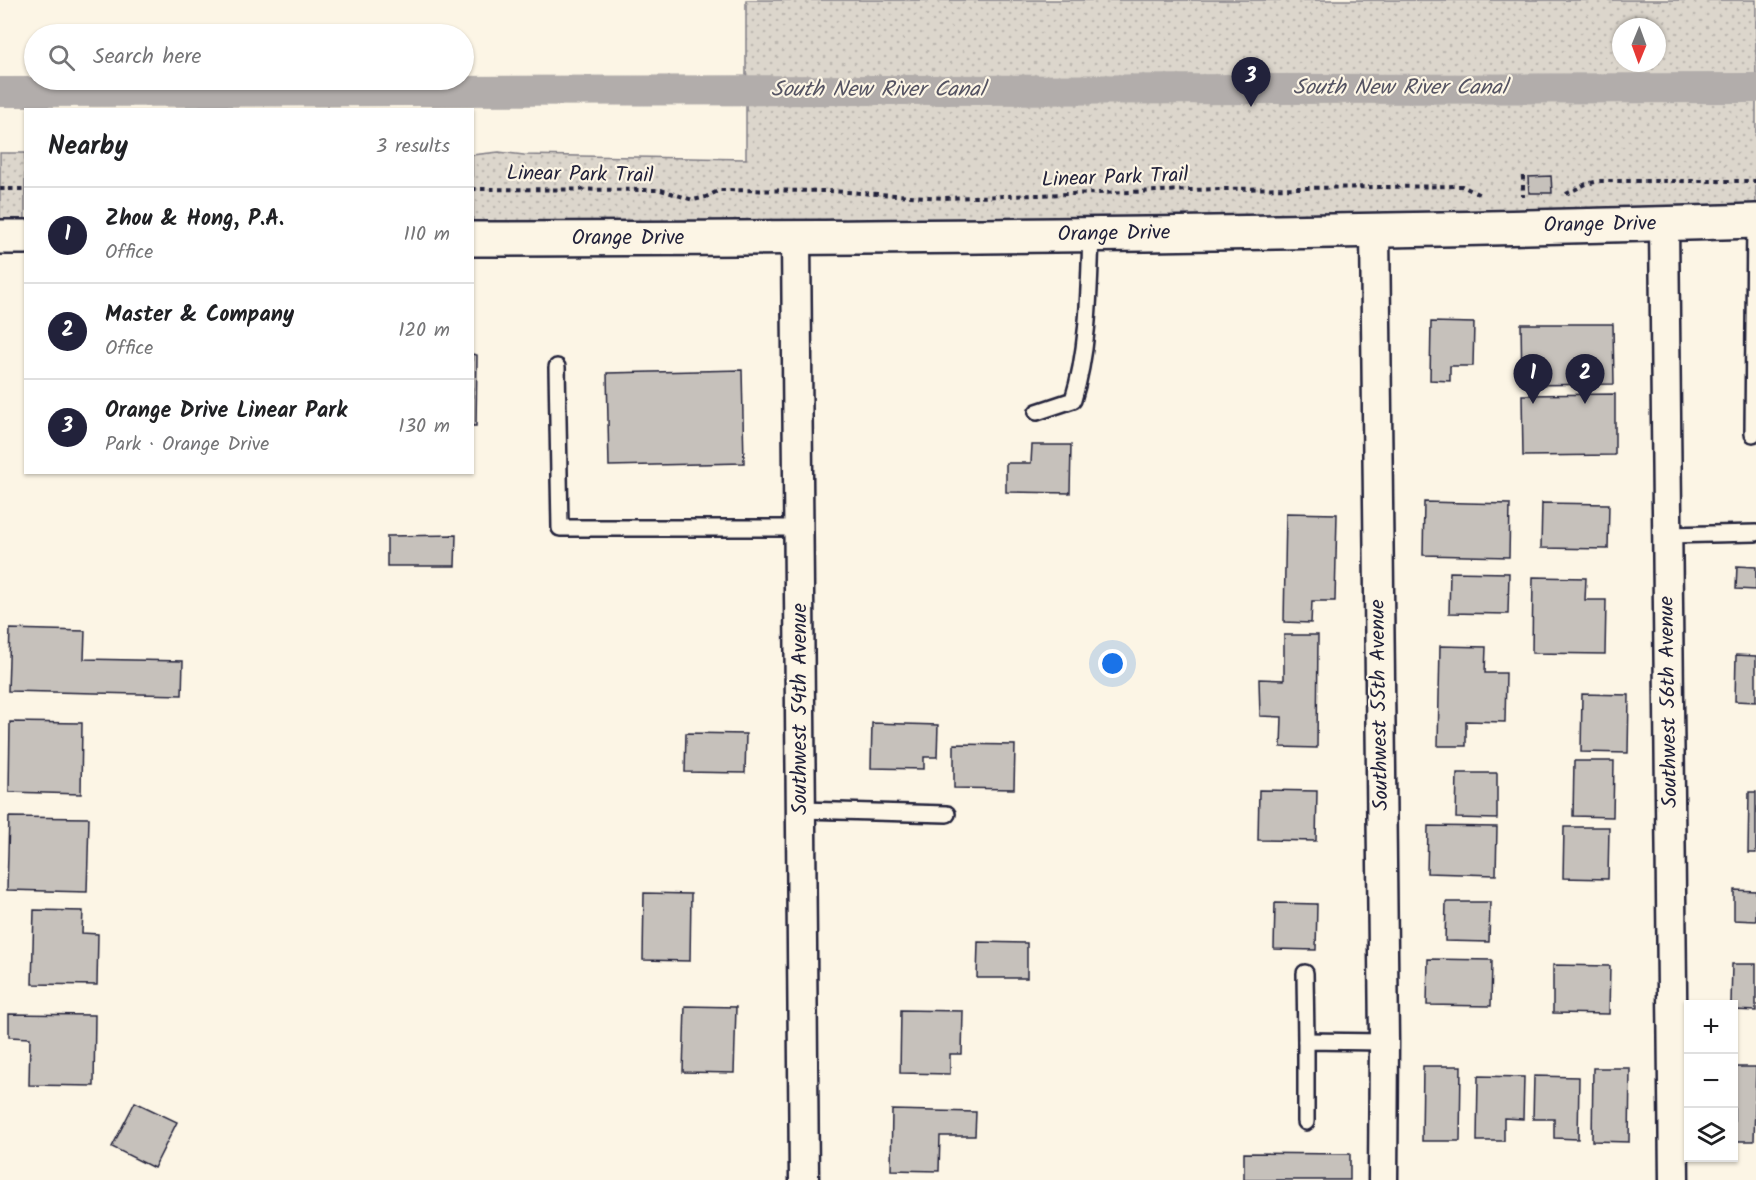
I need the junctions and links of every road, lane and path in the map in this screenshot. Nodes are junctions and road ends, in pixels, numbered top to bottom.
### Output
1 (1523, 176) dead end
2 (1756, 181) edge
3 (0, 189) edge
4 (24, 189) edge
5 (474, 189) edge
6 (1564, 196) dead end
7 (1512, 198) dead end
8 (1523, 198) junction
9 (1534, 198) dead end
10 (1489, 199) dead end
11 (1755, 221) edge
12 (1664, 224) junction
13 (1375, 230) junction
14 (1091, 235) junction
15 (0, 237) edge
16 (24, 237) edge
17 (474, 238) edge
18 (796, 238) junction
19 (556, 367) dead end
20 (1037, 412) dead end
21 (1753, 434) dead end
22 (798, 528) junction
23 (1756, 533) edge
24 (1667, 535) junction
25 (801, 810) junction
26 (947, 814) dead end
27 (1305, 973) dead end
28 (1306, 1041) junction
29 (1384, 1042) junction
30 (1306, 1122) dead end
31 (804, 1180) edge
32 (1383, 1180) edge
33 (1674, 1180) edge

1 - 8 path
2 - 6 path
3 - 4 path
5 - 10 path, Linear Park Trail
7 - 8 path
8 - 9 path
11 - 12 street, Orange Drive
11 - 21 lane
12 - 13 street, Orange Drive
12 - 24 street, Southwest 56th Avenue
13 - 14 street, Orange Drive
13 - 29 street, Southwest 55th Avenue
14 - 18 street, Orange Drive
14 - 20 lane
15 - 16 street
17 - 18 street, Orange Drive
18 - 22 street, Southwest 54th Avenue
19 - 22 lane
22 - 25 street, Southwest 54th Avenue
23 - 24 lane
24 - 33 street, Southwest 56th Avenue
25 - 26 lane
25 - 31 street, Southwest 54th Avenue
27 - 28 lane
28 - 29 lane
28 - 30 lane
29 - 32 street, Southwest 55th Avenue

